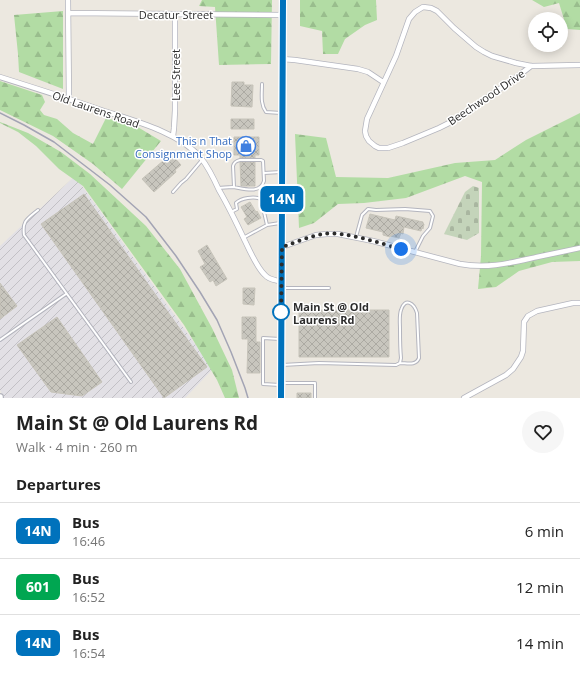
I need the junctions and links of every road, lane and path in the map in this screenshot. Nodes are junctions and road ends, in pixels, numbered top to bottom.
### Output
1 (68, 0) edge
2 (283, 0) edge
3 (69, 14) junction
4 (175, 14) junction
5 (283, 15) junction
6 (282, 59) junction
7 (580, 64) edge
8 (531, 66) junction
9 (0, 77) edge
10 (383, 82) junction
11 (262, 84) dead end
12 (69, 99) junction
13 (282, 113) junction
14 (173, 136) junction
15 (202, 160) junction
16 (282, 172) junction
17 (264, 173) junction
18 (234, 187) junction
19 (219, 188) junction
20 (173, 192) dead end
21 (38, 210) dead end
22 (231, 212) junction
23 (282, 222) junction
24 (267, 225) junction
25 (356, 237) junction
26 (243, 238) junction
27 (282, 247) junction
28 (580, 248) edge
29 (415, 253) junction
30 (282, 285) junction
31 (329, 288) dead end
32 (67, 294) junction
33 (580, 303) edge
34 (281, 339) junction
35 (0, 340) edge
36 (400, 363) junction
37 (281, 365) junction
38 (131, 382) dead end
39 (281, 384) junction
40 (281, 398) edge
41 (315, 398) edge
42 (464, 398) edge

1 - 3 street
2 - 5 main road
3 - 4 street, Decatur Street
3 - 12 street
4 - 5 street, Decatur Street
4 - 14 street, Lee Street
5 - 6 main road
6 - 10 street
6 - 13 main road
7 - 8 street
8 - 10 street, Beechwood Drive
8 - 10 street, Beechwood Drive
9 - 12 street, Old Laurens Road
11 - 13 lane
12 - 14 street, Old Laurens Road
13 - 16 main road
14 - 15 street, Old Laurens Road
15 - 19 street, Old Laurens Road
15 - 20 lane
16 - 17 lane
16 - 23 main road
17 - 18 lane
17 - 18 lane
18 - 19 lane
19 - 22 street, Old Laurens Road
21 - 32 lane
22 - 24 lane
22 - 26 street, Old Laurens Road
23 - 24 lane
23 - 27 main road
24 - 26 lane
25 - 27 street
25 - 29 street
25 - 29 lane
26 - 30 street, Old Laurens Road
27 - 30 main road
28 - 29 street
30 - 31 lane
30 - 34 main road
32 - 35 lane
32 - 38 lane
33 - 42 street
34 - 37 main road
34 - 39 lane
36 - 36 lane
36 - 37 lane
37 - 39 main road
39 - 40 main road
39 - 41 lane

